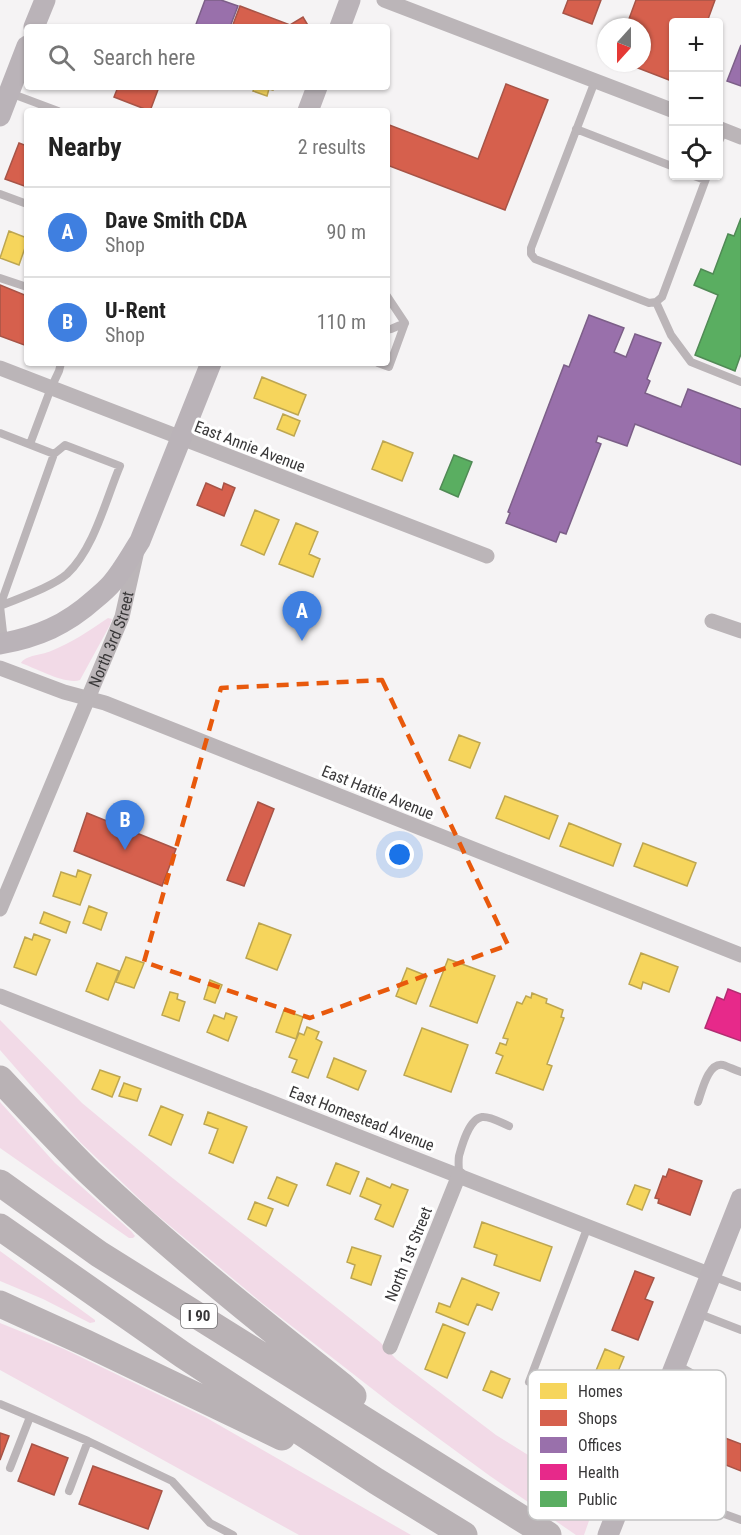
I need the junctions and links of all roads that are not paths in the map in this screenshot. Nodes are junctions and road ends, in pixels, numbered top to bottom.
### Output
1 (45, 0) edge
2 (350, 0) edge
3 (384, 0) edge
4 (35, 24) edge
5 (341, 24) edge
6 (24, 54) edge
7 (595, 81) junction
8 (316, 90) edge
9 (9, 93) junction
10 (49, 108) edge
11 (309, 108) edge
12 (669, 109) edge
13 (0, 116) edge
14 (576, 129) junction
15 (723, 134) edge
16 (741, 137) edge
17 (669, 166) edge
18 (705, 180) edge
19 (0, 194) edge
20 (24, 203) edge
21 (0, 278) edge
22 (24, 286) edge
23 (390, 300) edge
24 (656, 302) junction
25 (405, 323) junction
26 (391, 329) dead end
27 (390, 364) edge
28 (60, 366) edge
29 (210, 366) edge
30 (0, 368) edge
31 (741, 382) edge
32 (51, 388) junction
33 (0, 433) edge
34 (181, 438) junction
35 (30, 444) junction
36 (54, 454) junction
37 (140, 541) junction
38 (487, 556) dead end
39 (0, 606) edge
40 (712, 621) dead end
41 (741, 631) edge
42 (2, 643) edge
43 (0, 669) edge
44 (88, 699) junction
45 (0, 909) edge
46 (741, 955) edge
47 (0, 996) edge
48 (741, 1072) edge
49 (0, 1079) edge
50 (698, 1102) dead end
51 (509, 1126) dead end
52 (459, 1175) junction
53 (0, 1184) edge
54 (741, 1199) edge
55 (588, 1226) junction
56 (0, 1227) edge
57 (711, 1275) junction
58 (741, 1287) edge
59 (0, 1304) edge
60 (696, 1312) junction
61 (741, 1330) edge
62 (390, 1347) dead end
63 (675, 1364) junction
64 (534, 1370) edge
65 (673, 1370) edge
66 (685, 1370) edge
67 (0, 1404) edge
68 (30, 1416) junction
69 (88, 1441) junction
70 (401, 1442) junction
71 (10, 1468) dead end
72 (376, 1480) junction
73 (69, 1491) dead end
74 (726, 1515) edge
75 (614, 1520) edge
76 (741, 1520) edge
77 (233, 1535) edge
78 (464, 1535) edge
79 (548, 1535) edge
80 (608, 1535) edge

1 - 4 main road
2 - 5 main road
3 - 7 street
6 - 9 main road
7 - 12 street
7 - 14 lane
8 - 11 main road
9 - 10 lane
9 - 13 main road
14 - 17 lane
14 - 24 lane
15 - 16 street
18 - 24 lane
19 - 20 lane
21 - 22 lane
23 - 25 lane
24 - 31 lane
25 - 26 lane
25 - 27 lane
28 - 32 lane
29 - 34 main road, North 3rd Street
30 - 32 street, East Annie Avenue
32 - 34 street, East Annie Avenue
32 - 35 lane
33 - 35 lane
34 - 37 main road, North 3rd Street
34 - 38 street, East Annie Avenue
35 - 36 lane
36 - 39 lane
36 - 39 lane
37 - 42 main road
37 - 44 street, North 3rd Street
39 - 42 lane
40 - 41 street
43 - 44 street, East Hattie Avenue
44 - 45 street, North 3rd Street
44 - 46 street, East Hattie Avenue
47 - 52 street, East Homestead Avenue
48 - 50 lane
49 - 70 highway
51 - 52 lane
52 - 55 street, East Homestead Avenue
52 - 62 street, North 1st Street
53 - 70 highway, I 90
54 - 57 main road
55 - 57 street, East Homestead Avenue
55 - 64 lane
56 - 72 highway, I 90
57 - 58 lane
57 - 60 main road
59 - 72 highway, I 90
60 - 61 lane
60 - 63 main road
63 - 65 main road
63 - 66 lane
67 - 68 lane
68 - 69 lane
68 - 71 lane
69 - 73 lane
69 - 77 lane
70 - 79 highway, I 90
72 - 78 highway, I 90
74 - 76 lane
75 - 80 main road

